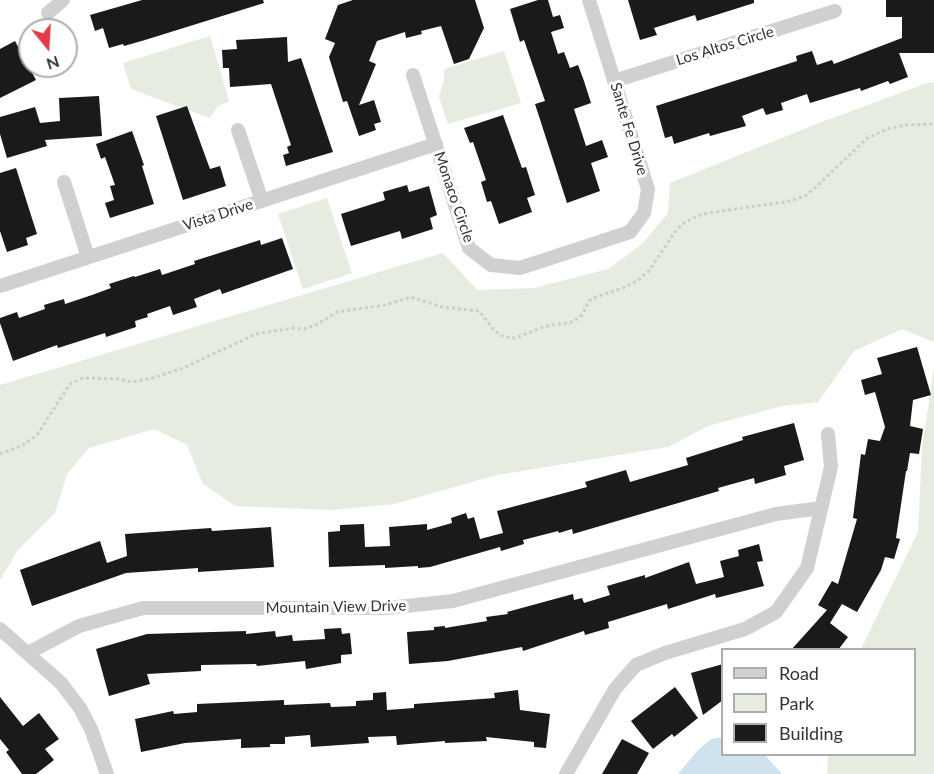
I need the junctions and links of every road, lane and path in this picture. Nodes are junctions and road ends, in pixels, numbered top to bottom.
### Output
1 (63, 0) edge
2 (589, 0) edge
3 (835, 11) dead end
4 (48, 13) dead end
5 (413, 75) dead end
6 (614, 81) junction
7 (934, 123) edge
8 (238, 130) dead end
9 (436, 144) junction
10 (64, 182) dead end
11 (262, 201) junction
12 (573, 251) joint
13 (88, 257) junction
14 (0, 286) edge
15 (828, 434) dead end
16 (0, 454) edge
17 (821, 508) junction
18 (0, 629) edge
19 (28, 653) junction
20 (107, 774) edge
21 (566, 774) edge

1 - 4 street
2 - 6 street, Sante Fe Drive
3 - 6 street, Los Altos Circle
5 - 9 street, Monaco Circle
6 - 12 street, Sante Fe Drive
7 - 16 path
8 - 11 street
9 - 11 street, Vista Drive
9 - 12 street, Monaco Circle
10 - 13 street
11 - 13 street, Vista Drive
13 - 14 street, Vista Drive
15 - 17 street
17 - 19 street, Mountain View Drive
17 - 21 street
18 - 19 street
19 - 20 street

